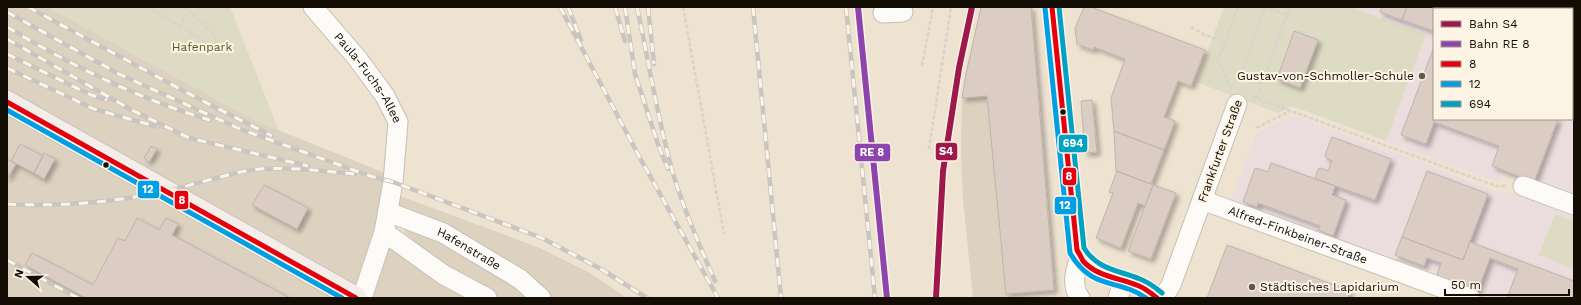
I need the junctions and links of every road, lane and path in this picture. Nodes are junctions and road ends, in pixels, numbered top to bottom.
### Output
1 (148, 7) edge
2 (184, 7) edge
3 (312, 7) edge
4 (683, 7) edge
5 (933, 7) edge
6 (951, 7) edge
7 (1052, 7) edge
8 (1238, 7) edge
9 (1266, 7) edge
10 (1290, 7) edge
11 (188, 11) junction
12 (903, 12) dead end
13 (883, 13) dead end
14 (1287, 14) junction
15 (180, 26) junction
16 (1191, 27) dead end
17 (1225, 42) junction
18 (922, 66) dead end
19 (1262, 84) junction
20 (1239, 98) junction
21 (1256, 98) junction
22 (7, 102) edge
23 (1290, 110) junction
24 (1256, 128) dead end
25 (929, 149) dead end
26 (1523, 186) joint
27 (1202, 200) junction
28 (1573, 200) edge
29 (388, 212) junction
30 (384, 232) junction
31 (724, 234) dead end
32 (1080, 257) junction
33 (1120, 290) edge
34 (1078, 294) edge
35 (356, 298) edge
36 (362, 298) edge
37 (487, 298) edge
38 (541, 298) edge
39 (1158, 298) edge
40 (1470, 298) edge

1 - 15 path
2 - 11 path
3 - 29 street, Paula-Fuchs-Allee
4 - 31 path
5 - 18 path
6 - 25 path
7 - 32 street
8 - 17 path, Frankfurter Straße
9 - 14 path
9 - 19 path
10 - 14 path
11 - 15 path
11 - 15 path
12 - 13 street
14 - 19 path
16 - 17 path
17 - 20 path, Frankfurter Straße
19 - 21 path
20 - 21 path
20 - 27 street, Frankfurter Straße
21 - 23 path
22 - 35 main road
23 - 24 path
23 - 26 path
26 - 28 street
27 - 39 street, Frankfurter Straße
27 - 40 street, Alfred-Finkbeiner-Straße
29 - 30 street, Paula-Fuchs-Allee
29 - 38 street, Hafenstraße
30 - 36 street, Paula-Fuchs-Allee
30 - 37 street
32 - 33 street
32 - 34 street
33 - 39 street

